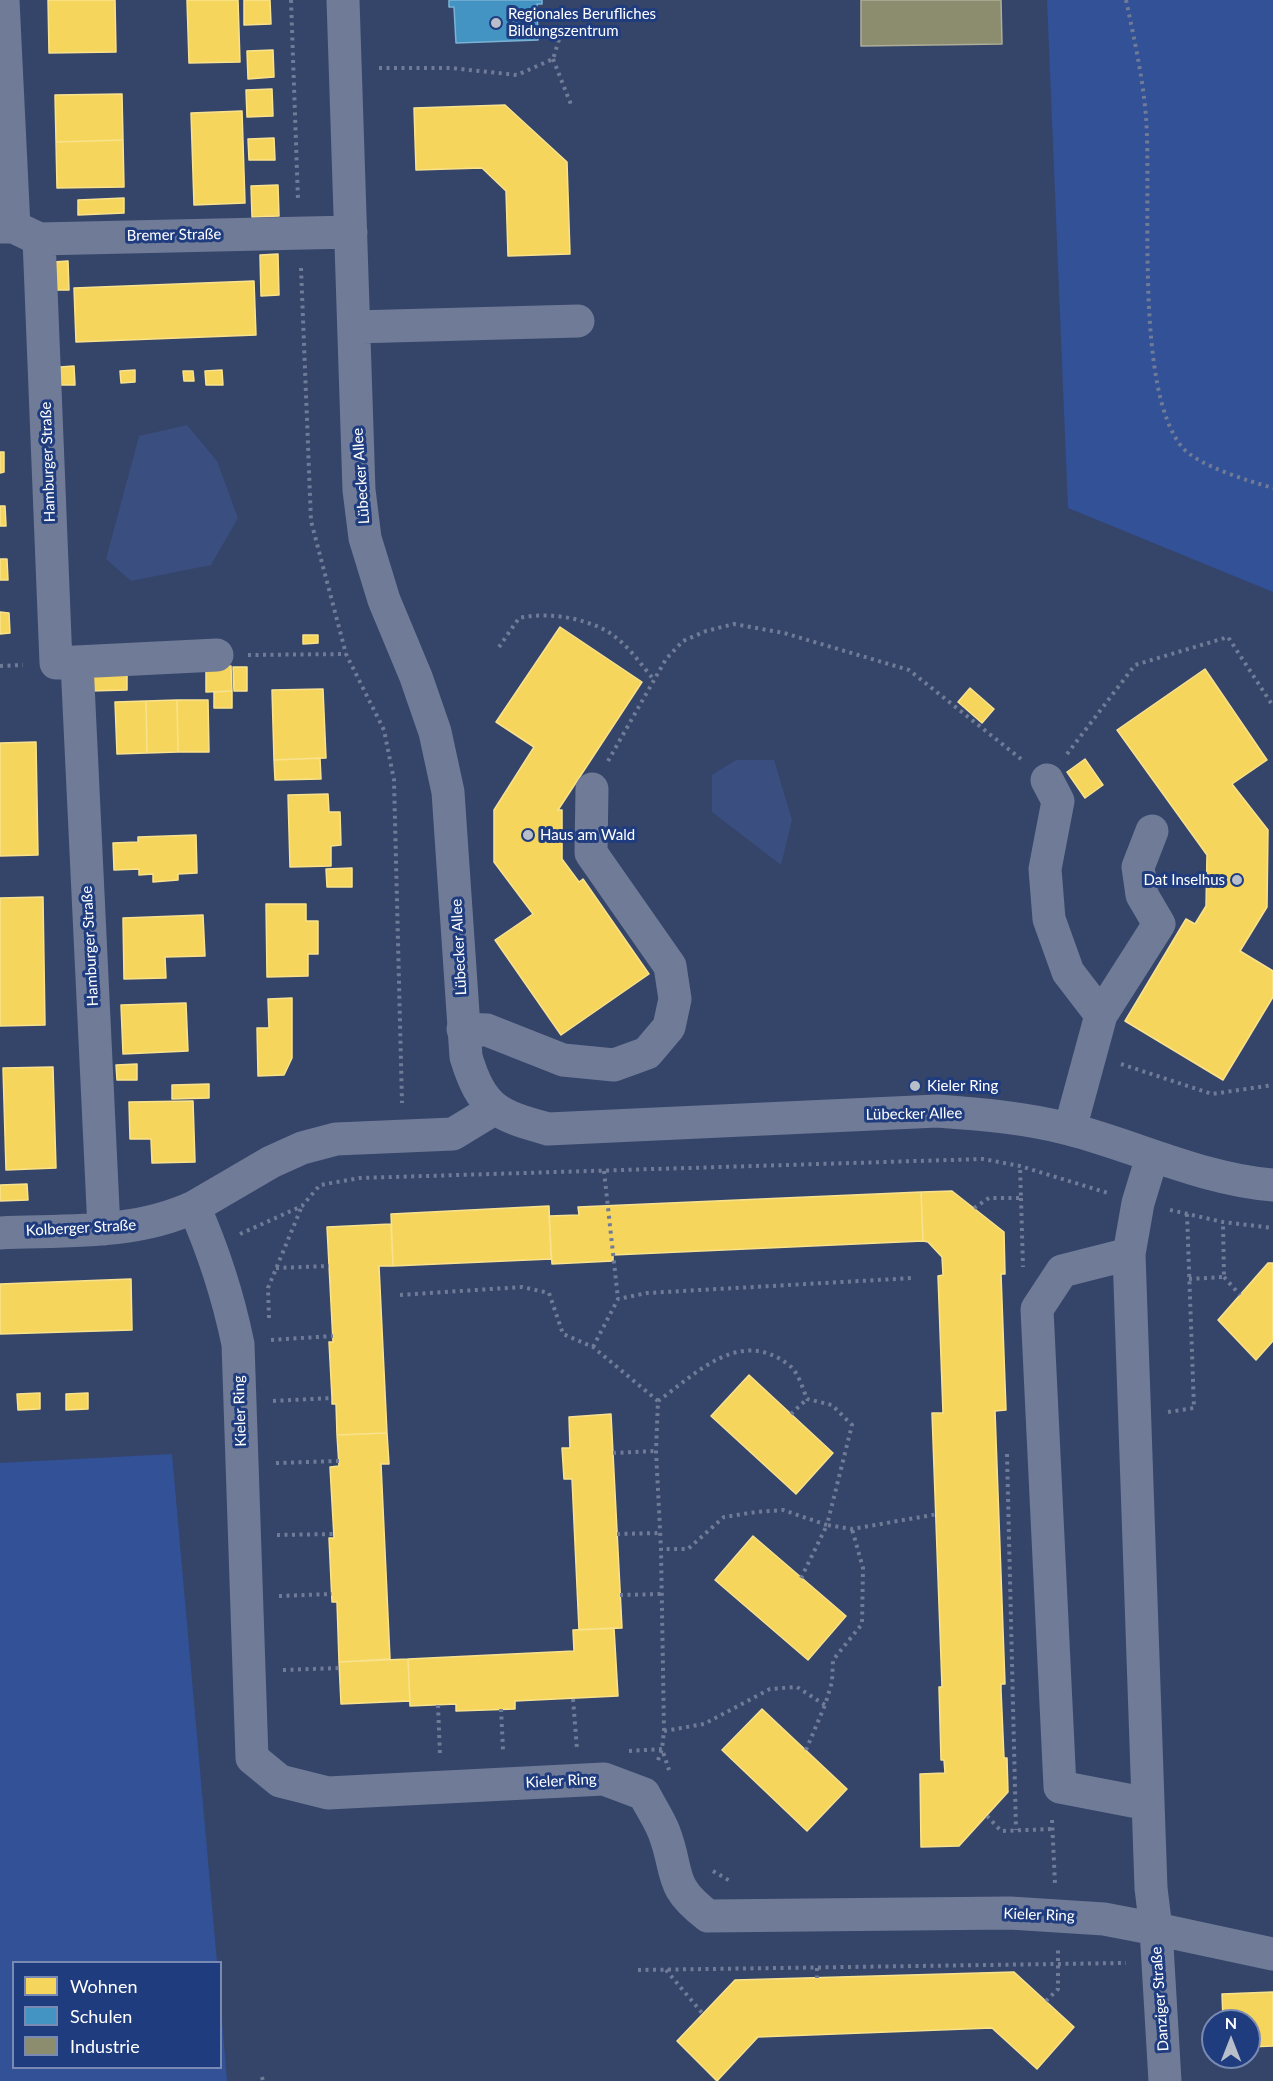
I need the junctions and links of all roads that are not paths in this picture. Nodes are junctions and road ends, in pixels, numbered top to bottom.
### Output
1 (3, 0) edge
2 (343, 0) edge
3 (18, 231) edge
4 (351, 232) junction
5 (578, 321) dead end
6 (354, 327) junction
7 (217, 655) road end
8 (77, 663) junction
9 (1047, 780) road end
10 (592, 789) road end
11 (1152, 831) dead end
12 (1101, 1016) junction
13 (463, 1029) junction
14 (494, 1109) junction
15 (1070, 1129) junction
16 (1152, 1157) junction
17 (1273, 1185) edge
18 (194, 1207) junction
19 (104, 1229) junction
20 (0, 1233) edge
21 (1129, 1254) junction
22 (1148, 1804) junction
23 (1156, 1929) junction
24 (1273, 1954) edge
25 (1165, 2081) edge

1 - 3 street, Hamburger Straße
2 - 4 street, Lübecker Allee
3 - 4 street, Bremer Straße
3 - 8 street, Hamburger Straße
4 - 6 street, Lübecker Allee
5 - 6 street
6 - 13 street, Lübecker Allee
7 - 8 street, Hamburger Straße
8 - 19 street, Hamburger Straße
9 - 12 street
10 - 13 street
11 - 12 street
12 - 15 street
13 - 14 street, Lübecker Allee
14 - 15 street, Lübecker Allee
14 - 18 street
15 - 16 street, Lübecker Allee
16 - 17 street, Lübecker Allee
16 - 21 street
18 - 19 street, Kolberger Straße
18 - 23 street, Kieler Ring
19 - 20 street, Kolberger Straße
21 - 22 street
21 - 22 street
22 - 23 street
23 - 24 street, Danziger Straße
23 - 25 street, Danziger Straße

